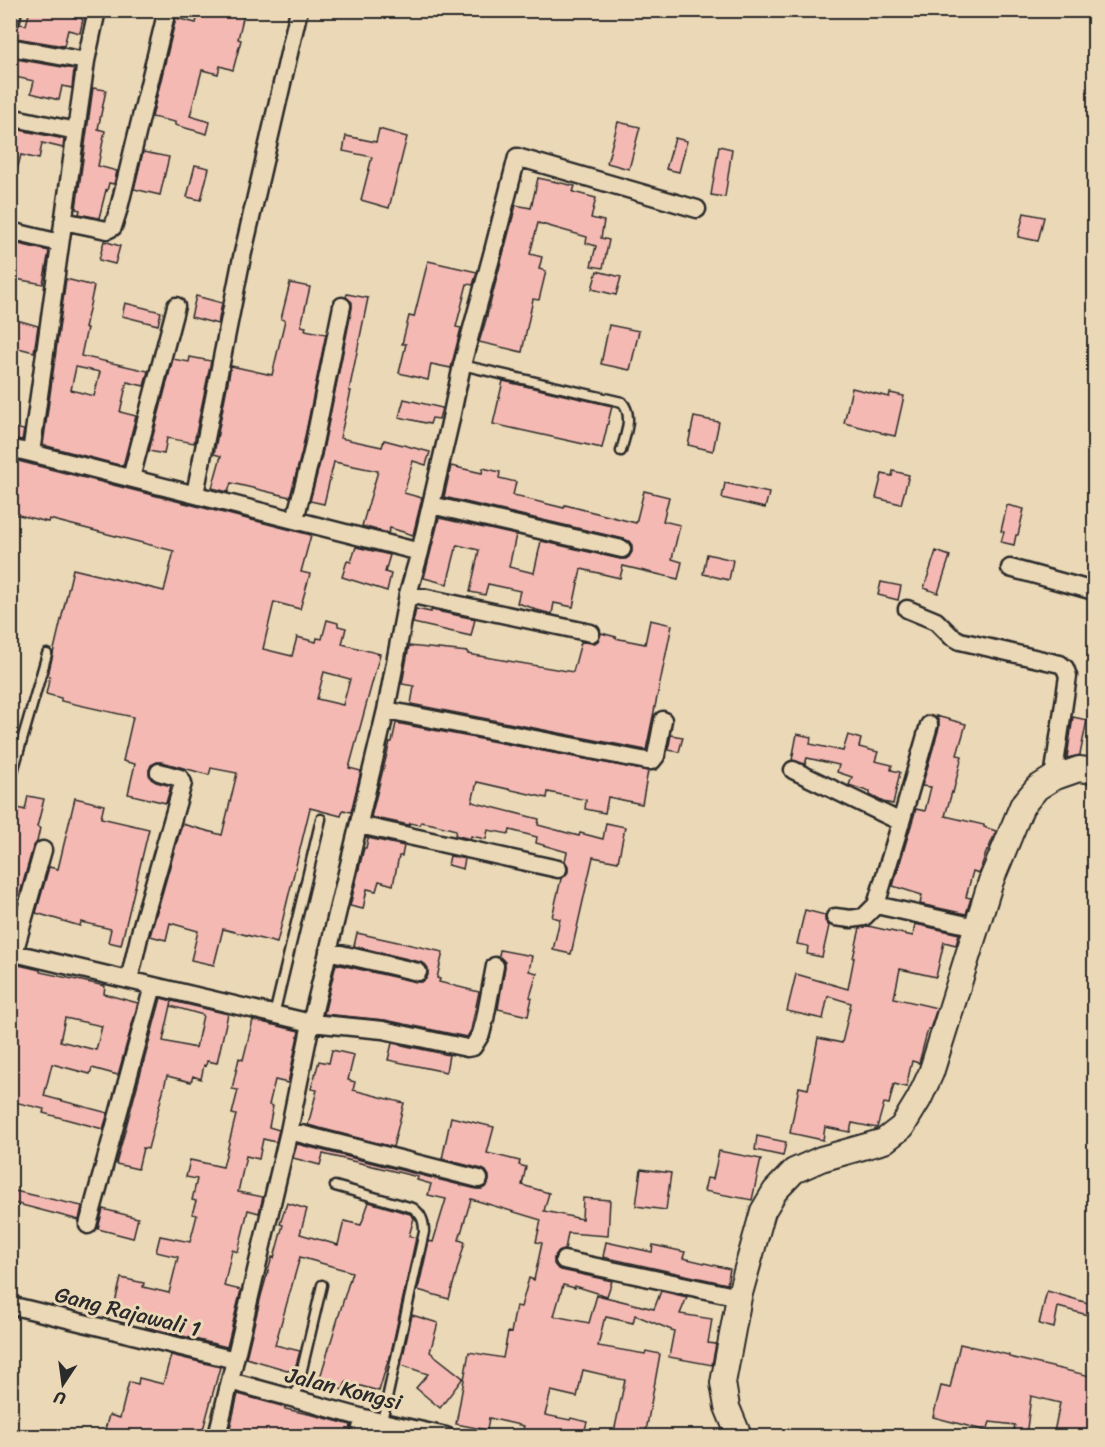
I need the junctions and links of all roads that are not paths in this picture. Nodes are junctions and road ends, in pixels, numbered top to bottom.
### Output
1 (97, 10) edge
2 (167, 10) edge
3 (299, 10) edge
4 (10, 47) edge
5 (87, 62) junction
6 (10, 117) edge
7 (76, 131) junction
8 (697, 209) dead end
9 (63, 221) junction
10 (10, 231) edge
11 (60, 243) junction
12 (176, 306) dead end
13 (342, 306) dead end
14 (462, 365) junction
15 (10, 448) edge
16 (621, 452) dead end
17 (31, 453) junction
18 (131, 478) junction
19 (195, 494) junction
20 (431, 505) junction
21 (294, 519) junction
22 (622, 549) dead end
23 (420, 552) junction
24 (1010, 568) dead end
25 (1095, 591) edge
26 (408, 594) junction
27 (907, 609) dead end
28 (591, 633) dead end
29 (47, 654) dead end
30 (387, 710) junction
31 (663, 720) dead end
32 (929, 725) dead end
33 (793, 770) dead end
34 (1095, 771) edge
35 (159, 772) dead end
36 (1053, 778) junction
37 (10, 782) edge
38 (321, 819) dead end
39 (901, 822) junction
40 (359, 825) junction
41 (43, 850) dead end
42 (558, 869) dead end
43 (876, 904) junction
44 (835, 917) dead end
45 (976, 927) junction
46 (328, 951) junction
47 (12, 952) edge
48 (495, 966) dead end
49 (418, 972) dead end
50 (129, 980) junction
51 (153, 986) junction
52 (274, 1015) junction
53 (311, 1023) junction
54 (289, 1131) junction
55 (479, 1179) dead end
56 (335, 1186) dead end
57 (88, 1225) dead end
58 (564, 1260) dead end
59 (322, 1285) dead end
60 (739, 1298) junction
61 (10, 1305) edge
62 (235, 1360) junction
63 (230, 1381) junction
64 (295, 1399) junction
65 (364, 1418) junction
66 (382, 1421) junction
67 (217, 1437) edge
68 (359, 1437) edge
69 (446, 1437) edge
70 (739, 1437) edge

1 - 5 street
2 - 9 street
3 - 19 street
4 - 5 street
5 - 7 street
6 - 7 street
7 - 9 street
8 - 14 street
9 - 11 street
10 - 11 street
11 - 17 street
12 - 18 street
13 - 21 street
14 - 16 lane
14 - 20 street
15 - 17 street
17 - 18 street
18 - 19 street
19 - 21 street
20 - 22 street
20 - 23 street
21 - 23 street
23 - 26 street
24 - 25 street
26 - 28 street
26 - 30 street
27 - 36 street
29 - 37 lane
30 - 31 street
30 - 40 street
32 - 39 street
33 - 39 street
34 - 36 street
35 - 50 street
36 - 45 street
38 - 52 lane
39 - 43 street
40 - 42 street
40 - 46 street
41 - 47 street
43 - 44 street
43 - 45 street
45 - 60 street
46 - 49 street
46 - 53 street
47 - 50 street
48 - 53 street
50 - 51 street
51 - 52 street
51 - 57 street
52 - 53 street
53 - 54 street
54 - 55 street
54 - 62 street
56 - 66 lane
58 - 60 street
59 - 64 lane
60 - 70 street
61 - 62 street, Gang Rajawali 1
62 - 63 street
63 - 64 street, Jalan Kongsi
63 - 67 street
64 - 65 street, Jalan Kongsi
65 - 66 street, Jalan Kongsi
65 - 68 street
66 - 69 street, Jalan Kongsi

